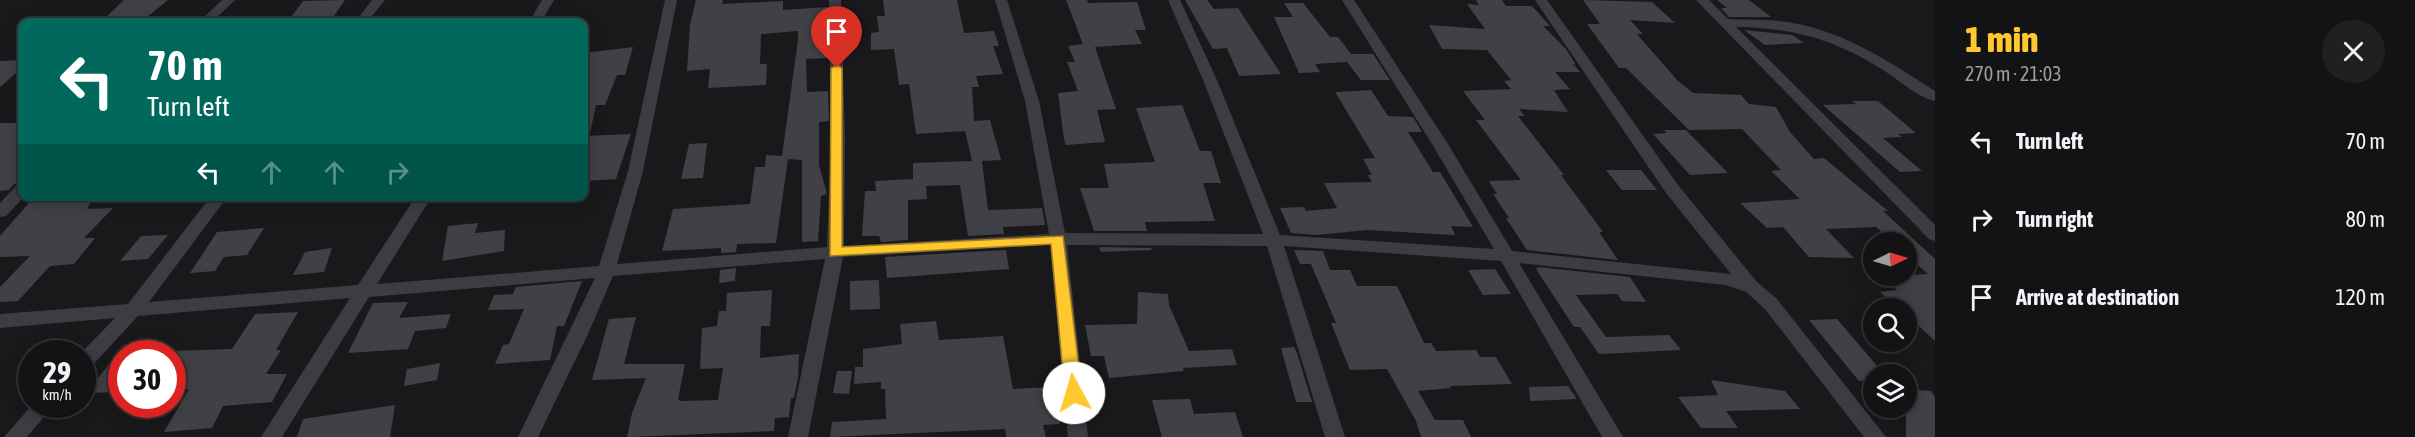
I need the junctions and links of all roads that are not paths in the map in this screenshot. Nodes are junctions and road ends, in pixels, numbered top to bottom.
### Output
1 (229, 0) edge
2 (379, 0) edge
3 (548, 0) edge
4 (671, 0) edge
5 (835, 0) edge
6 (1001, 0) edge
7 (1174, 0) edge
8 (1348, 0) edge
9 (1359, 0) edge
10 (1541, 0) edge
11 (1702, 0) edge
12 (1359, 17) junction
13 (209, 18) edge
14 (364, 18) edge
15 (537, 18) edge
16 (1727, 23) junction
17 (1935, 97) edge
18 (18, 194) edge
19 (216, 201) edge
20 (421, 201) edge
21 (0, 212) edge
22 (1935, 235) edge
23 (1058, 239) junction
24 (1274, 240) junction
25 (835, 252) junction
26 (1505, 256) junction
27 (606, 272) junction
28 (1752, 287) junction
29 (362, 290) junction
30 (135, 308) junction
31 (0, 321) edge
32 (96, 349) edge
33 (32, 418) edge
34 (14, 437) edge
35 (271, 437) edge
36 (528, 437) edge
37 (798, 437) edge
38 (1078, 437) edge
39 (1335, 437) edge
40 (1613, 437) edge
41 (1876, 437) edge

1 - 13 street
2 - 14 street
3 - 15 street
4 - 27 street
5 - 25 street
6 - 23 street
7 - 24 street
8 - 12 street
9 - 12 street
10 - 28 street
11 - 16 street
12 - 26 street
16 - 17 street
16 - 22 street
18 - 21 street
19 - 30 street
20 - 29 street
23 - 24 street
23 - 25 street
23 - 38 street
24 - 26 street
24 - 39 street
25 - 27 street
25 - 37 street
26 - 28 street
26 - 40 street
27 - 29 street
27 - 36 street
28 - 41 street
29 - 30 street
29 - 35 street
30 - 31 street
30 - 32 street
33 - 34 street

